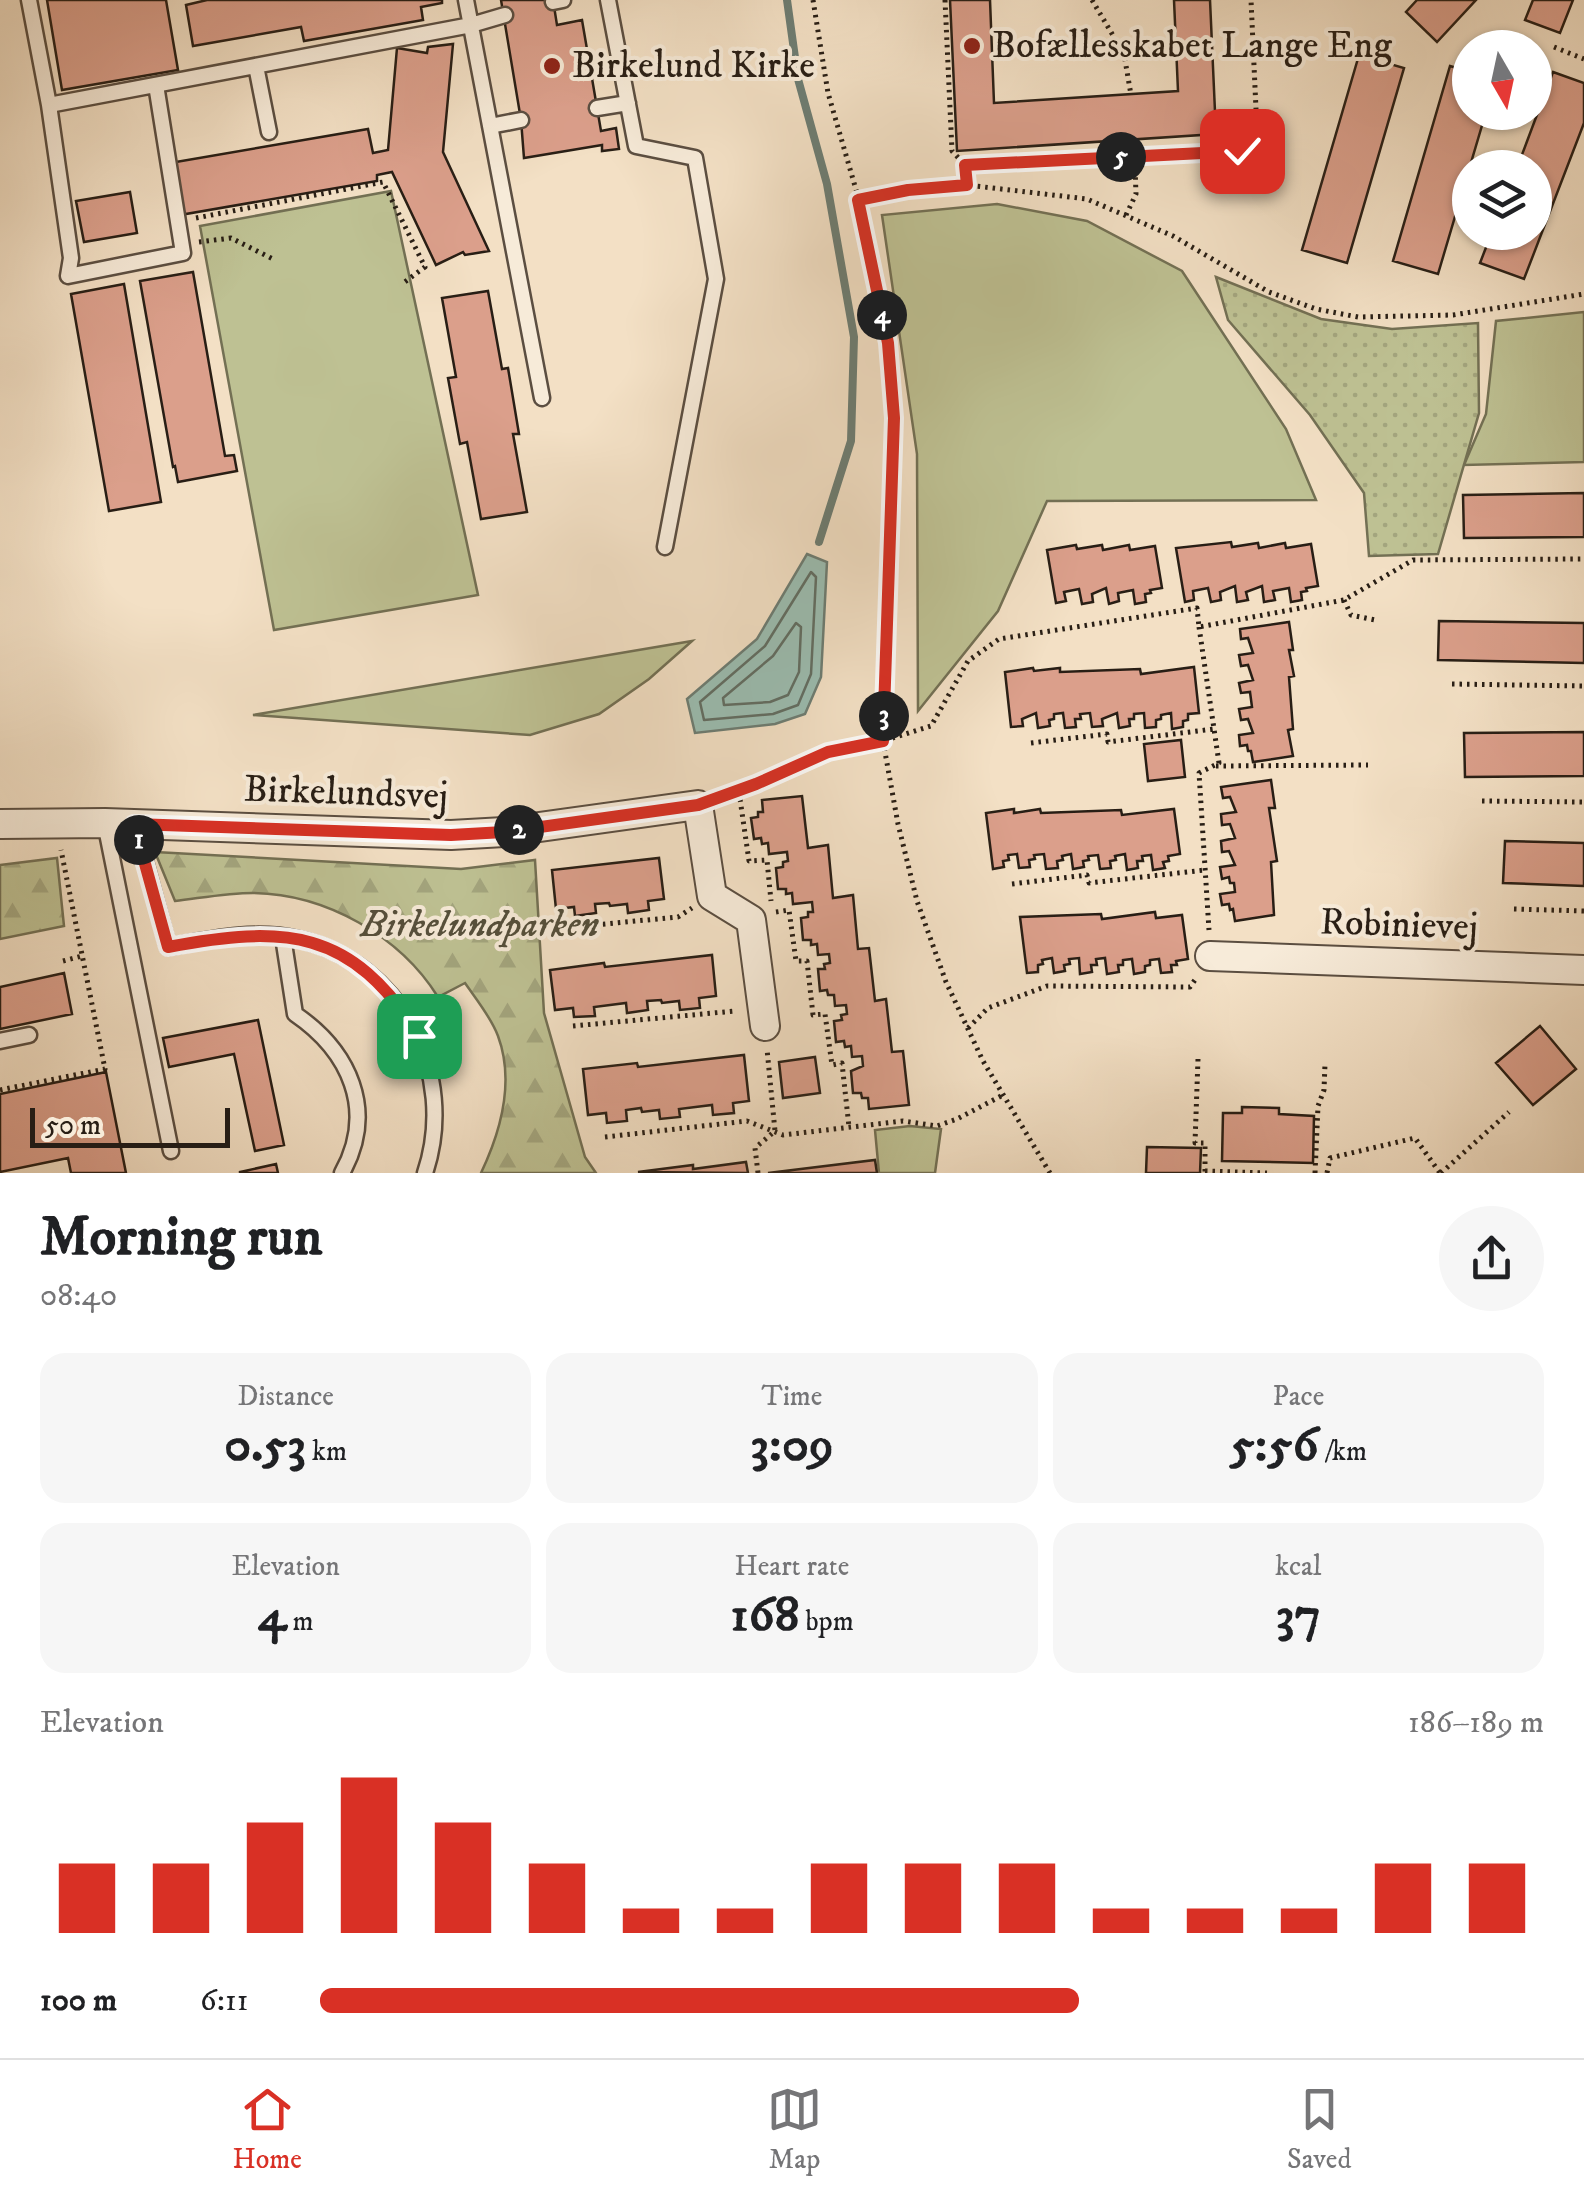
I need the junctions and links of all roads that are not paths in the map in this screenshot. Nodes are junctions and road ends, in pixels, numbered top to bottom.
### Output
1 (28, 0) edge
2 (466, 0) edge
3 (608, 0) edge
4 (505, 15) dead end
5 (471, 25) junction
6 (256, 66) junction
7 (156, 85) junction
8 (628, 103) junction
9 (49, 105) junction
10 (597, 108) dead end
11 (521, 120) dead end
12 (490, 126) junction
13 (268, 132) dead end
14 (542, 398) dead end
15 (665, 547) dead end
16 (105, 823) junction
17 (0, 824) edge
18 (134, 824) junction
19 (283, 936) junction
20 (1210, 956) road end
21 (1584, 970) edge
22 (764, 1018) road end
23 (29, 1035) dead end
24 (0, 1041) edge
25 (171, 1150) dead end
26 (342, 1173) edge
27 (425, 1173) edge

1 - 9 lane
2 - 5 lane
3 - 8 lane
4 - 5 lane
5 - 6 lane
5 - 12 lane
6 - 7 lane
6 - 13 lane
7 - 9 lane
7 - 9 lane
8 - 10 lane
8 - 15 lane
11 - 12 lane
12 - 14 lane
16 - 17 street, Birkelundsvej
16 - 18 street, Birkelundsvej
16 - 25 lane
18 - 19 lane
18 - 22 street, Birkelundsvej
19 - 26 lane
19 - 27 lane
20 - 21 street, Robinievej
23 - 24 lane

